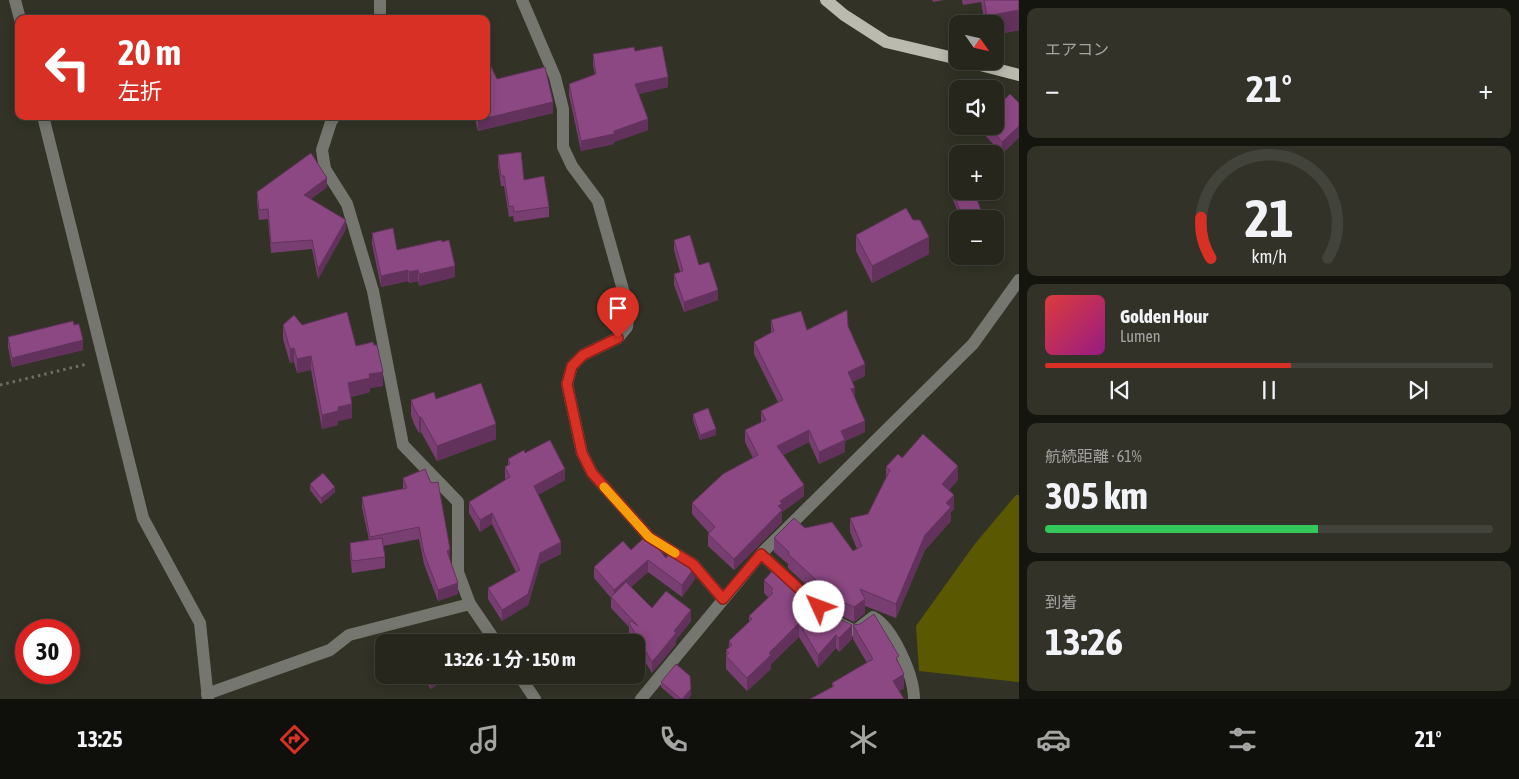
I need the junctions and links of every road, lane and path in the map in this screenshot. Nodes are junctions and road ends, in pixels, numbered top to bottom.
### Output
1 (15, 0) edge
2 (380, 0) edge
3 (522, 0) edge
4 (826, 0) edge
5 (19, 15) edge
6 (380, 15) edge
7 (949, 58) edge
8 (999, 70) edge
9 (1019, 75) edge
10 (45, 120) edge
11 (332, 120) edge
12 (1019, 280) edge
13 (102, 360) junction
14 (0, 385) edge
15 (761, 554) junction
16 (797, 587) edge
17 (723, 599) junction
18 (470, 604) junction
19 (826, 614) edge
20 (491, 634) edge
21 (525, 684) edge
22 (207, 696) edge
23 (535, 699) edge
24 (641, 699) edge
25 (914, 699) edge

1 - 5 street
2 - 6 street
3 - 17 street
4 - 7 main road
8 - 9 main road
10 - 13 street
11 - 18 street
12 - 15 street
13 - 14 path
13 - 22 street
15 - 16 street
15 - 17 street
17 - 24 street
18 - 20 street
18 - 22 street
19 - 25 street
21 - 23 street

